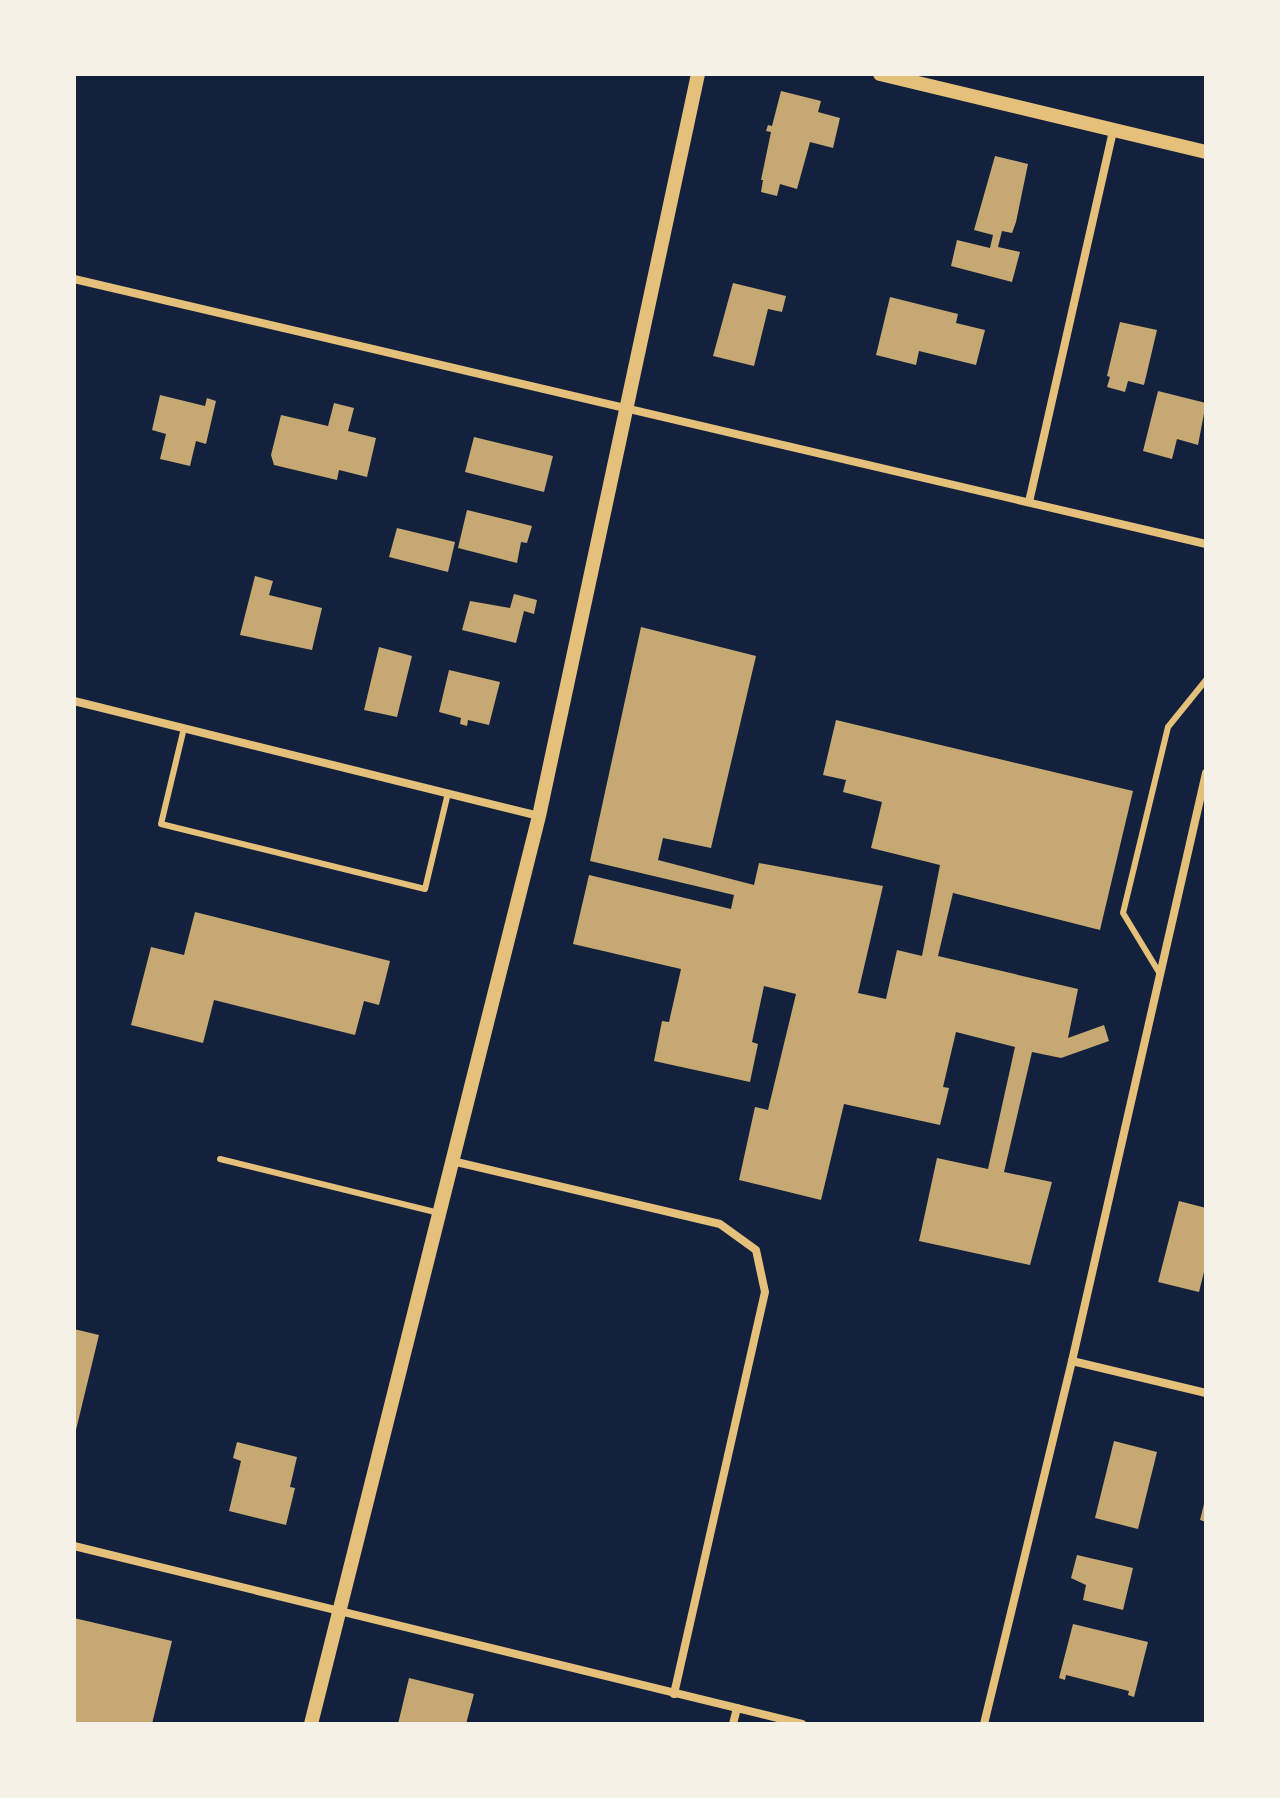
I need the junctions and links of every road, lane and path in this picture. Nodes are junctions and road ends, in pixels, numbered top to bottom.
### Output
1 (698, 74) edge
2 (880, 74) edge
3 (1113, 131) junction
4 (1206, 152) edge
5 (74, 279) edge
6 (624, 410) junction
7 (1029, 502) junction
8 (1206, 544) edge
9 (1206, 680) edge
10 (74, 701) edge
11 (184, 728) junction
12 (1206, 773) edge
13 (448, 793) junction
14 (539, 816) junction
15 (1160, 974) junction
16 (220, 1159) dead end
17 (452, 1161) junction
18 (439, 1213) junction
19 (1072, 1361) junction
20 (1206, 1393) edge
21 (74, 1546) edge
22 (339, 1613) junction
23 (674, 1694) junction
24 (737, 1708) junction
25 (311, 1724) edge
26 (733, 1724) edge
27 (802, 1724) edge
28 (984, 1724) edge

1 - 6 street
2 - 3 street
3 - 4 street
3 - 7 street
5 - 6 street
6 - 7 street
6 - 14 street
7 - 8 street
9 - 15 lane
10 - 11 street
11 - 13 street
11 - 13 lane
12 - 15 street
13 - 14 street
14 - 17 street
15 - 19 street
16 - 18 lane
17 - 18 street
17 - 23 street
18 - 22 street
19 - 20 street
19 - 28 street
21 - 22 street
22 - 23 street
22 - 25 street
23 - 24 street
24 - 26 street
24 - 27 street

